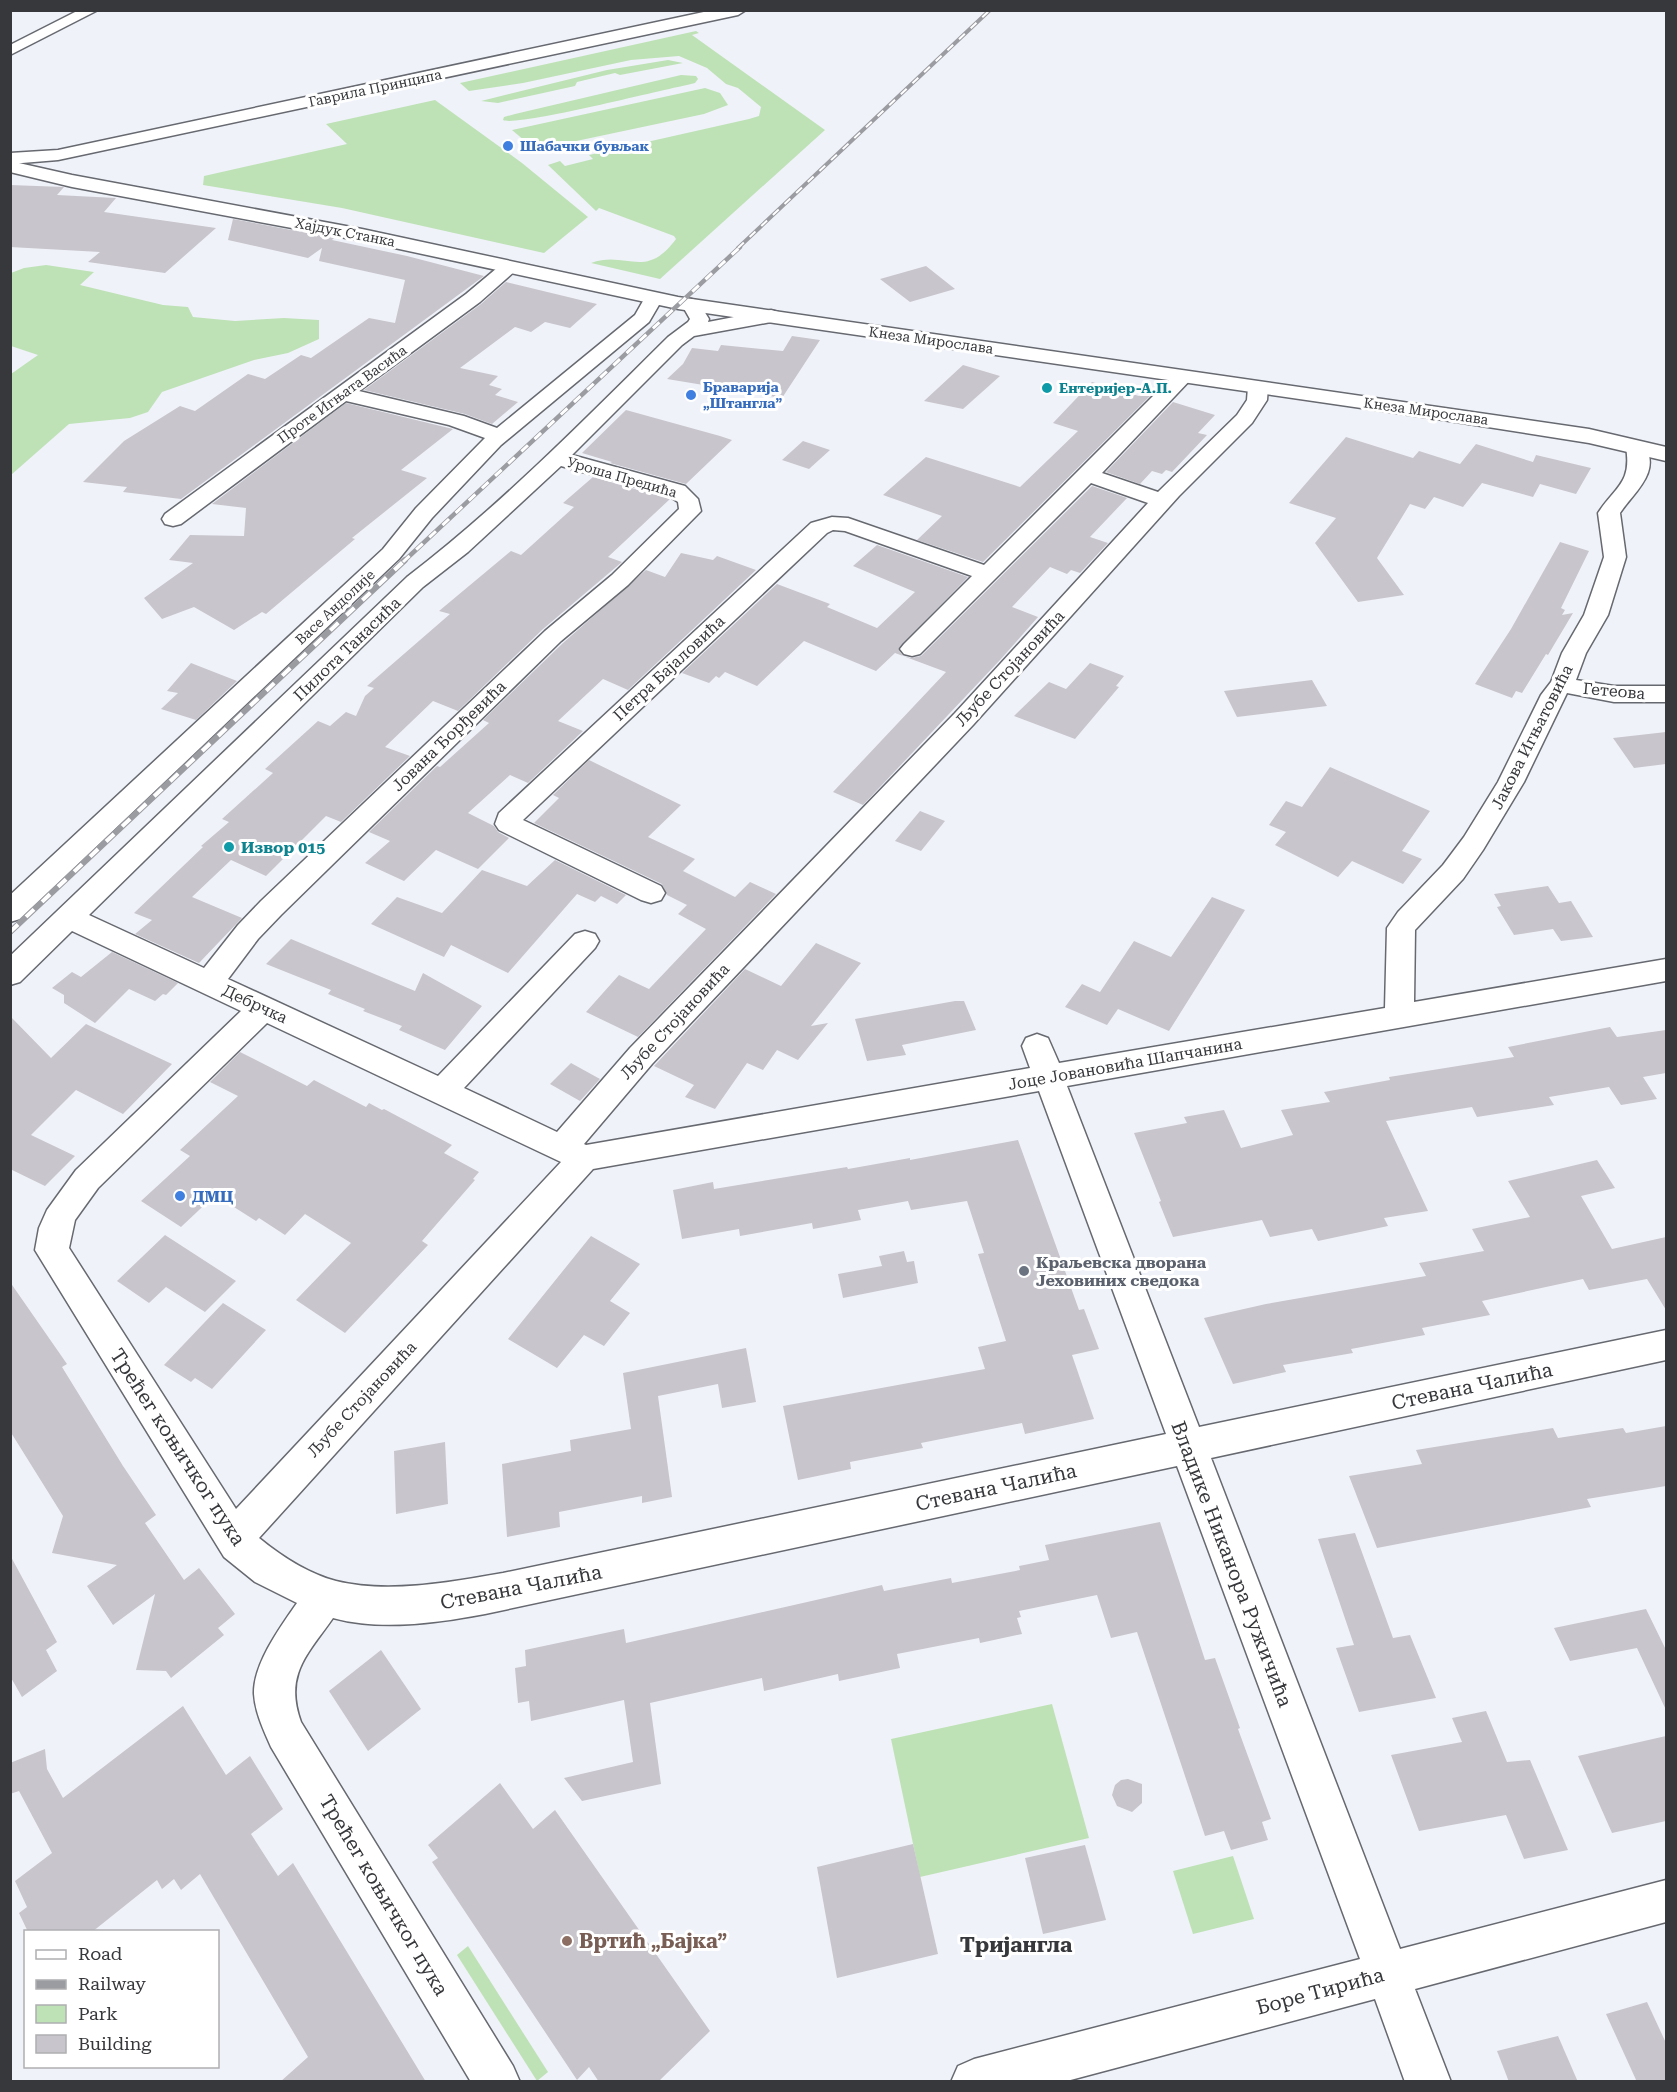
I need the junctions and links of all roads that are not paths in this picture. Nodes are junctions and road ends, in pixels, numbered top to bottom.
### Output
1 (91, 10) edge
2 (738, 10) edge
3 (10, 51) edge
4 (10, 159) edge
5 (10, 166) edge
6 (509, 267) junction
7 (654, 298) junction
8 (684, 304) junction
9 (771, 316) junction
10 (689, 331) junction
11 (1184, 376) junction
12 (1258, 387) junction
13 (342, 394) junction
14 (498, 437) junction
15 (1636, 447) junction
16 (1666, 454) edge
17 (557, 458) junction
18 (1088, 475) junction
19 (686, 497) joint
20 (1162, 501) junction
21 (173, 519) dead end
22 (987, 574) junction
23 (912, 649) dead end
24 (1562, 684) junction
25 (1666, 694) edge
26 (651, 893) dead end
27 (10, 912) edge
28 (68, 917) junction
29 (585, 941) dead end
30 (1666, 970) edge
31 (10, 974) edge
32 (209, 983) junction
33 (263, 1008) junction
34 (1399, 1017) junction
35 (1042, 1062) junction
36 (442, 1092) junction
37 (573, 1153) junction
38 (1666, 1345) edge
39 (1188, 1446) junction
40 (234, 1539) junction
41 (325, 1596) junction
42 (1666, 1901) edge
43 (1387, 1974) junction
44 (497, 2082) edge
45 (974, 2082) edge
46 (1428, 2082) edge

1 - 3 street
2 - 4 street, Гаврила Принципа
5 - 6 street, Хајдук Станка
6 - 7 street, Хајдук Станка
6 - 13 street, Проте Игњата Васића
7 - 8 street, Хајдук Станка
7 - 14 street, Васе Андолије
8 - 9 street, Кнеза Мирослава
8 - 10 street
9 - 10 street, Пилота Танасића
9 - 11 street, Кнеза Мирослава
10 - 17 street, Пилота Танасића
11 - 12 street, Кнеза Мирослава
11 - 18 street
12 - 15 street, Кнеза Мирослава
12 - 20 street, Љубе Стојановића
13 - 14 street
13 - 21 street, Проте Игњата Васића
14 - 27 street, Васе Андолије
15 - 16 street, Кнеза Мирослава
15 - 24 street, Јакова Игњатовића
17 - 19 street, Уроша Предића
17 - 28 street, Пилота Танасића
18 - 20 street
18 - 22 street
19 - 32 street, Јована Ђорђевића
20 - 37 street, Љубе Стојановића
22 - 23 street
22 - 26 street, Петра Бајаловића
24 - 25 street, Гетеова
24 - 34 street, Јакова Игњатовића
28 - 31 street, Пилота Танасића
28 - 32 street, Дебрчка
29 - 36 street
30 - 34 street, Јоце Јовановића Шапчанина
32 - 33 street, Дебрчка
33 - 36 street, Дебрчка
33 - 40 street, Трећег коњичког пука
34 - 35 street, Јоце Јовановића Шапчанина
35 - 37 street, Јоце Јовановића Шапчанина
35 - 39 street, Владике Никанора Ружичића
36 - 37 street, Дебрчка
37 - 40 street, Љубе Стојановића
38 - 39 street, Стевана Чалића
39 - 41 street, Стевана Чалића
39 - 43 street, Владике Никанора Ружичића
40 - 41 street, Трећег коњичког пука
41 - 44 street, Трећег коњичког пука
42 - 43 street, Боре Тирића
43 - 45 street, Боре Тирића
43 - 46 street, Владике Никанора Ружичића

